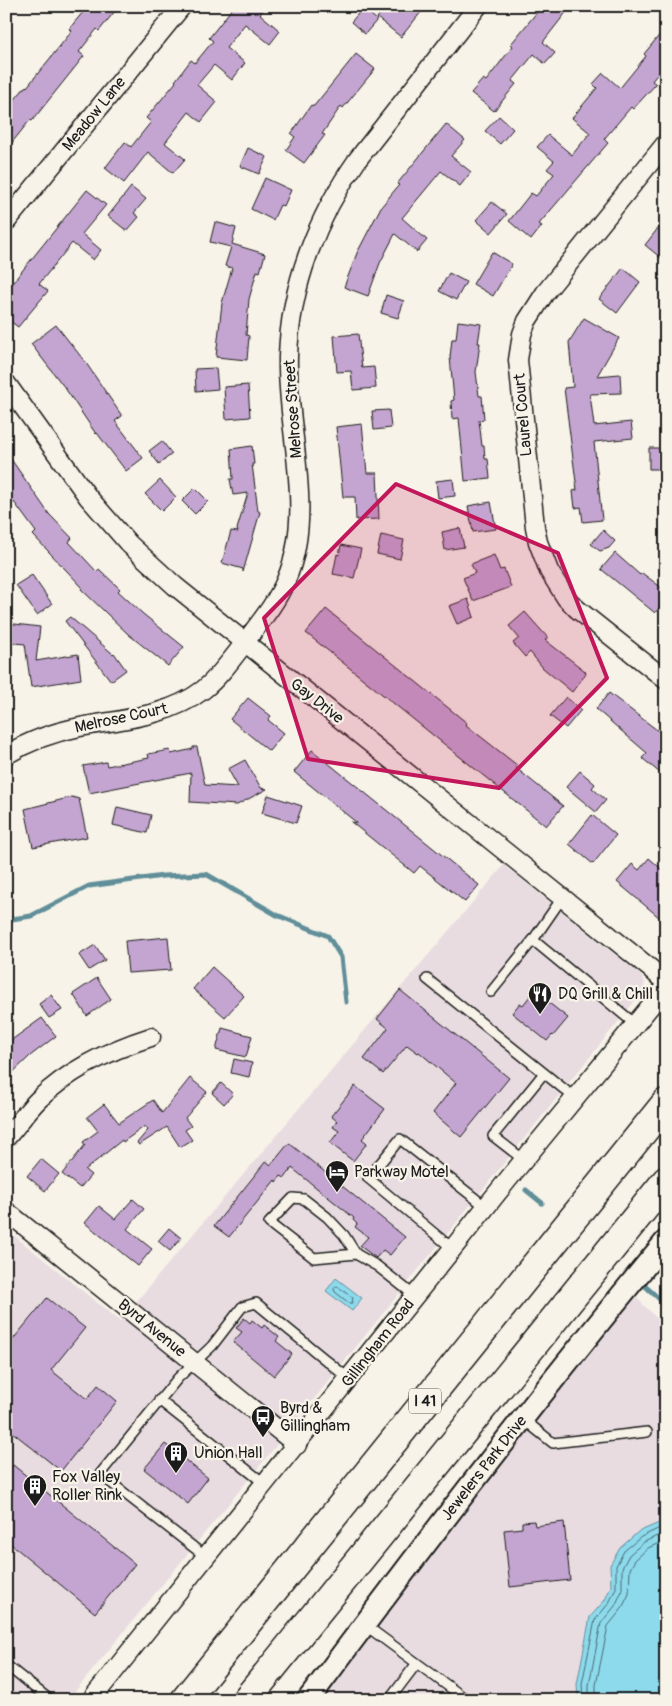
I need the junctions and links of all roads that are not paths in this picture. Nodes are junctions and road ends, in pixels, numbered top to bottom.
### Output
1 (182, 6) edge
2 (478, 6) edge
3 (666, 143) edge
4 (6, 222) edge
5 (6, 383) edge
6 (244, 643) junction
7 (666, 680) edge
8 (6, 755) edge
9 (562, 898) junction
10 (533, 940) junction
11 (427, 979) dead end
12 (666, 983) edge
13 (666, 987) edge
14 (491, 992) dead end
15 (635, 1024) junction
16 (151, 1037) dead end
17 (544, 1073) junction
18 (575, 1098) junction
19 (666, 1102) edge
20 (6, 1138) edge
21 (524, 1160) junction
22 (666, 1181) edge
23 (486, 1207) junction
24 (6, 1211) edge
25 (666, 1240) edge
26 (453, 1249) junction
27 (356, 1254) junction
28 (415, 1296) junction
29 (195, 1362) junction
30 (349, 1379) junction
31 (159, 1400) junction
32 (523, 1419) junction
33 (647, 1432) dead end
34 (297, 1445) junction
35 (265, 1484) junction
36 (206, 1557) junction
37 (365, 1625) junction
38 (417, 1663) junction
39 (6, 1665) edge
40 (391, 1699) edge
41 (50, 1700) edge
42 (91, 1700) edge
43 (185, 1700) edge
44 (246, 1700) edge
45 (308, 1700) edge
46 (467, 1700) edge

1 - 4 street, Meadow Lane
2 - 6 street, Melrose Street
3 - 7 street, Laurel Court
5 - 6 street, Gay Drive
6 - 8 street, Melrose Court
6 - 9 street, Gay Drive
9 - 10 lane
9 - 12 street, Gay Drive
10 - 14 lane
10 - 15 lane
11 - 17 lane
13 - 15 street, Gillingham Road
15 - 18 street, Gillingham Road
16 - 20 street
17 - 18 lane
17 - 21 lane
18 - 21 street, Gillingham Road
19 - 43 highway, I 41
21 - 23 street, Gillingham Road
22 - 44 highway
23 - 26 street, Gillingham Road
23 - 26 lane
24 - 29 street, Byrd Avenue
25 - 32 street, Jewelers Park Drive
26 - 28 street, Gillingham Road
27 - 27 lane
27 - 28 lane
28 - 30 street, Gillingham Road
29 - 30 lane
29 - 31 lane
29 - 34 street, Byrd Avenue
30 - 34 street, Gillingham Road
31 - 35 lane
31 - 36 lane
32 - 33 lane
32 - 37 street, Jewelers Park Drive
34 - 35 street, Gillingham Road
35 - 36 street, Gillingham Road
36 - 42 street, Gillingham Road
37 - 38 lane
37 - 45 street, Jewelers Park Drive
38 - 40 lane
38 - 46 lane
39 - 41 lane

